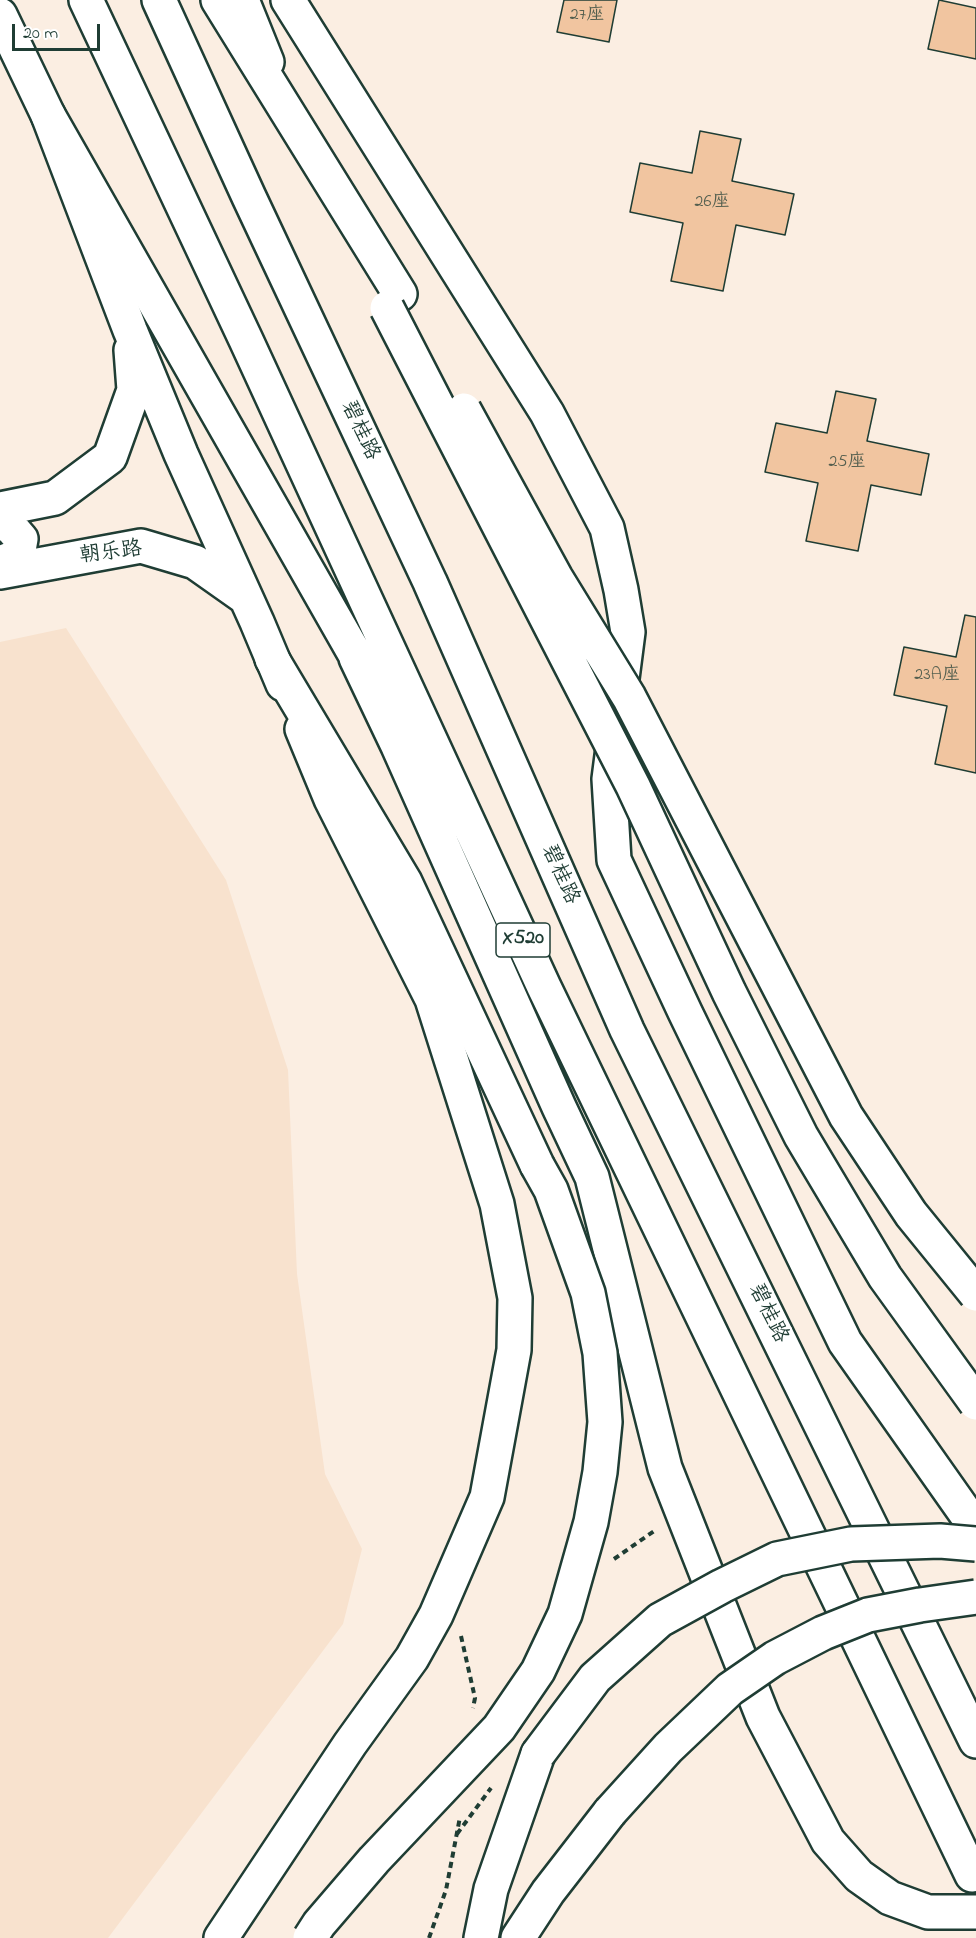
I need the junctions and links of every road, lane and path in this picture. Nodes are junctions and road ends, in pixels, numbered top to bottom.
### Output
1 (86, 0) edge
2 (159, 0) edge
3 (218, 0) edge
4 (242, 0) edge
5 (288, 0) edge
6 (0, 15) edge
7 (281, 100) junction
8 (48, 115) junction
9 (394, 301) junction
10 (130, 330) junction
11 (0, 509) edge
12 (0, 524) edge
13 (0, 563) edge
14 (0, 572) edge
15 (246, 599) junction
16 (272, 658) junction
17 (356, 658) junction
18 (505, 900) junction
19 (976, 1294) edge
20 (976, 1403) edge
21 (976, 1528) edge
22 (976, 1544) edge
23 (976, 1597) edge
24 (976, 1741) edge
25 (972, 1875) dead end
26 (976, 1912) edge
27 (221, 1938) edge
28 (310, 1938) edge
29 (482, 1938) edge
30 (518, 1938) edge

1 - 18 main road, X520
2 - 24 main road, 碧桂路 / X520
3 - 7 main road
4 - 7 main road
5 - 21 main road
6 - 8 main road
7 - 9 main road
8 - 10 main road
8 - 17 main road
9 - 19 main road, bridge
9 - 20 main road, bridge
10 - 11 main road
10 - 15 main road
12 - 13 main road
14 - 15 main road, 朝乐路
15 - 16 main road
16 - 27 main road
16 - 28 main road, bridge
17 - 18 main road
17 - 26 main road
18 - 25 main road, X520
22 - 29 main road, bridge
23 - 30 main road, bridge

